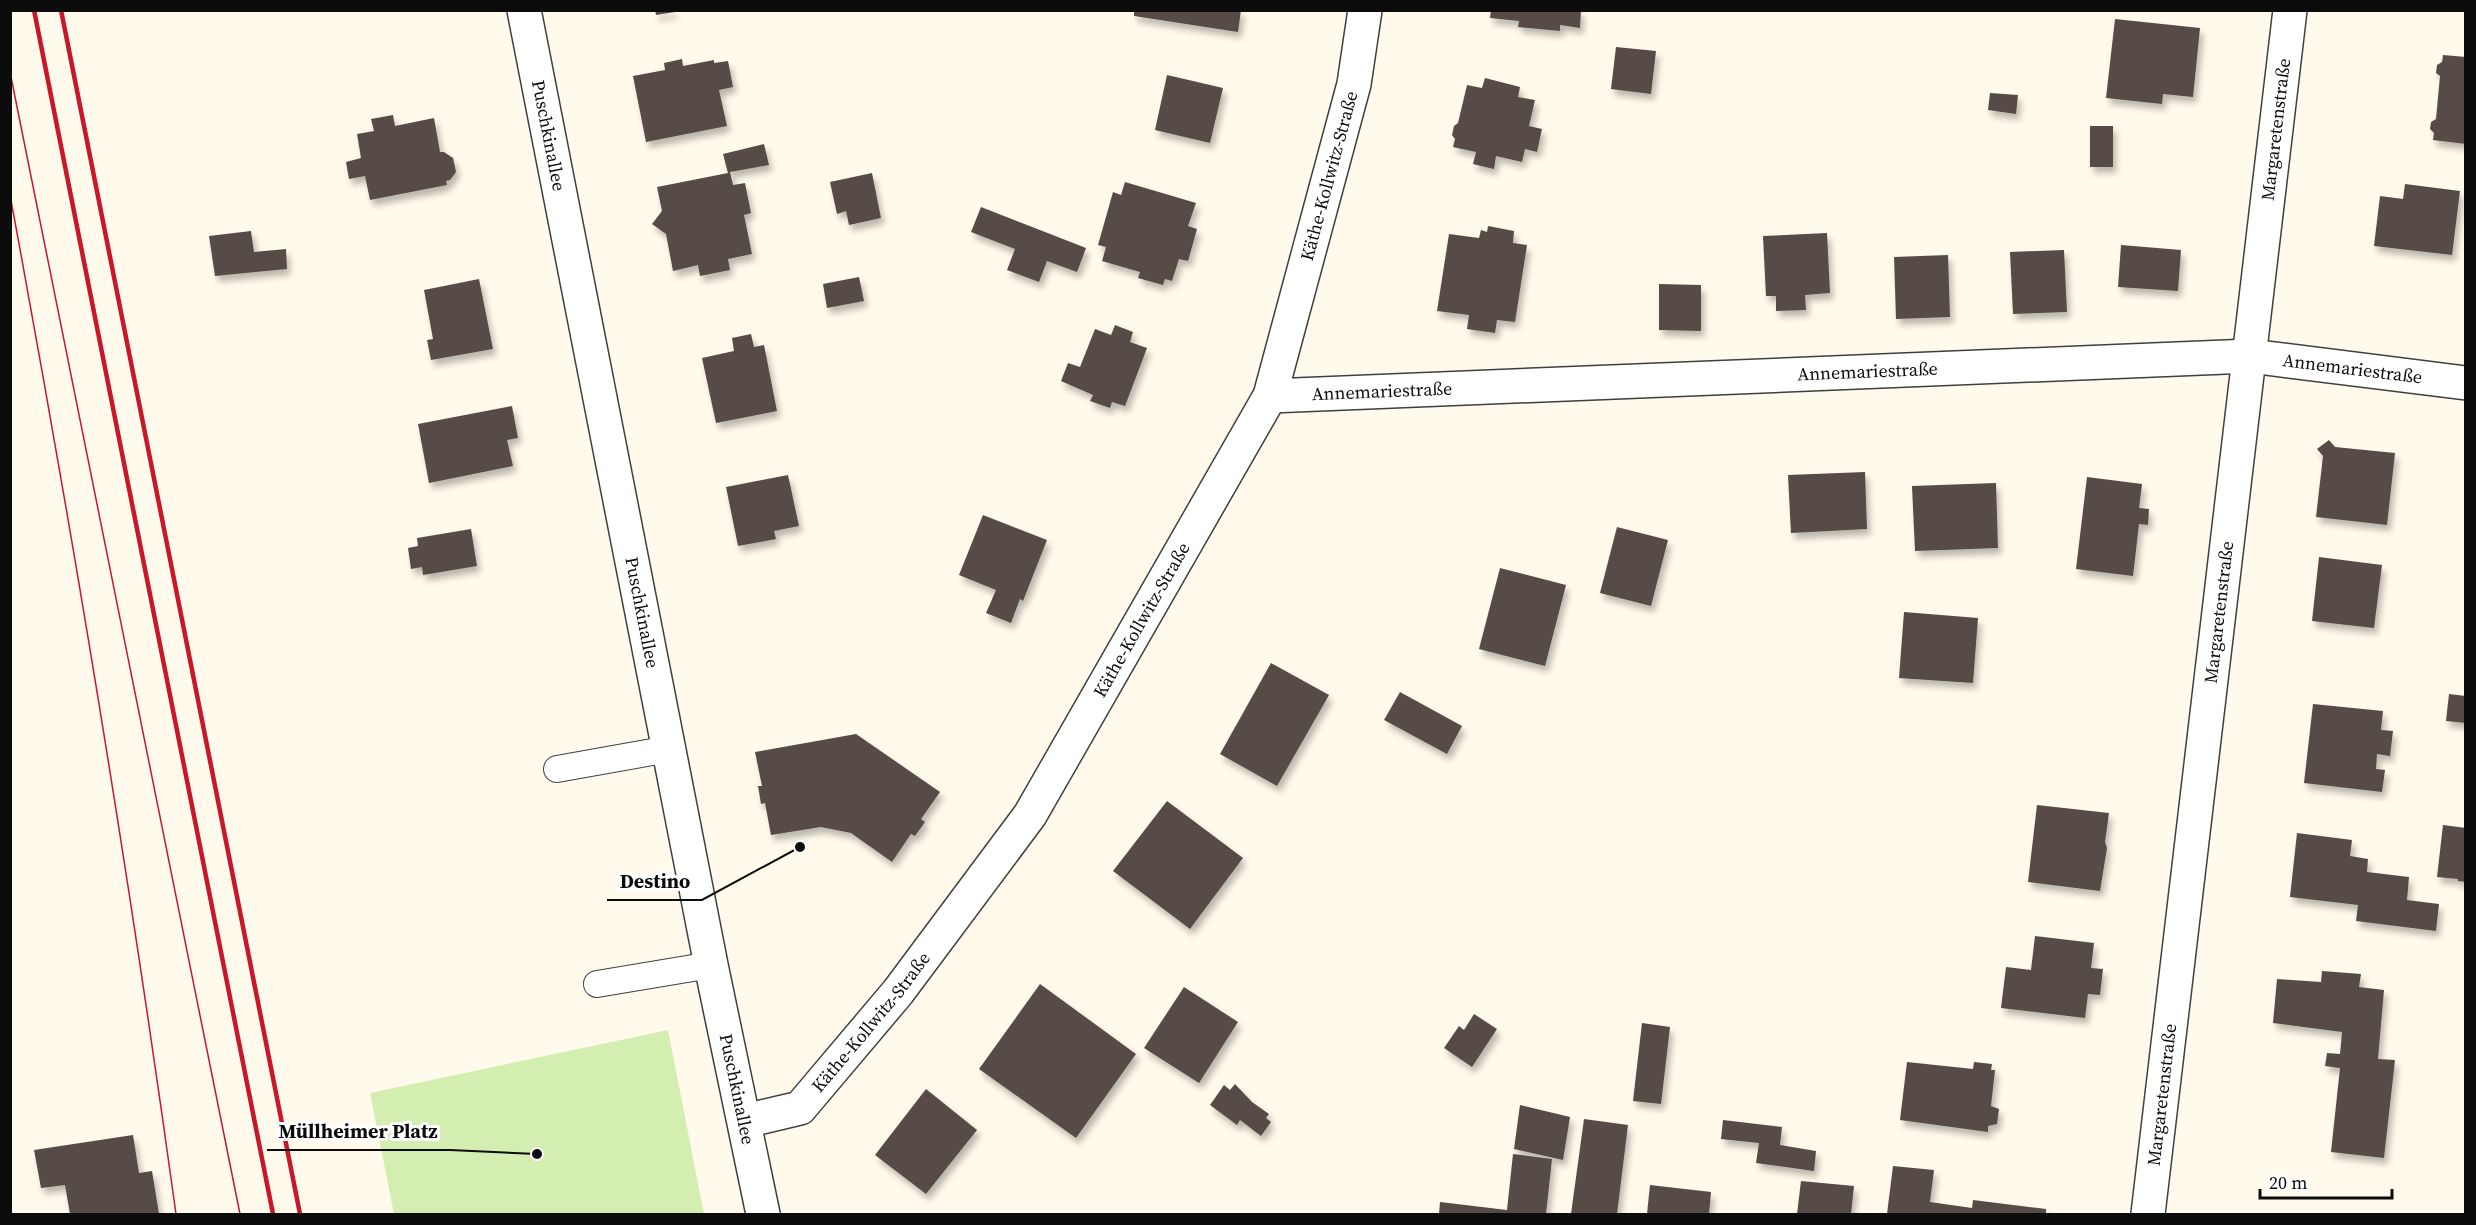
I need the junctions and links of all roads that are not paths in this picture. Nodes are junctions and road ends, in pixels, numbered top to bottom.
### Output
1 (524, 10) edge
2 (1365, 10) edge
3 (2290, 10) edge
4 (2250, 356) junction
5 (2466, 383) edge
6 (1270, 396) junction
7 (669, 749) junction
8 (557, 769) dead end
9 (711, 965) junction
10 (597, 984) dead end
11 (745, 1121) junction
12 (763, 1215) edge
13 (2148, 1215) edge

1 - 7 street, Puschkinallee
2 - 6 street, Käthe-Kollwitz-Straße
3 - 4 street, Margaretenstraße
4 - 5 street, Annemariestraße
4 - 6 street, Annemariestraße
4 - 13 street, Margaretenstraße
6 - 11 street, Käthe-Kollwitz-Straße
7 - 8 lane
7 - 9 street, Puschkinallee
9 - 10 lane
9 - 11 street, Puschkinallee
11 - 12 street, Puschkinallee

